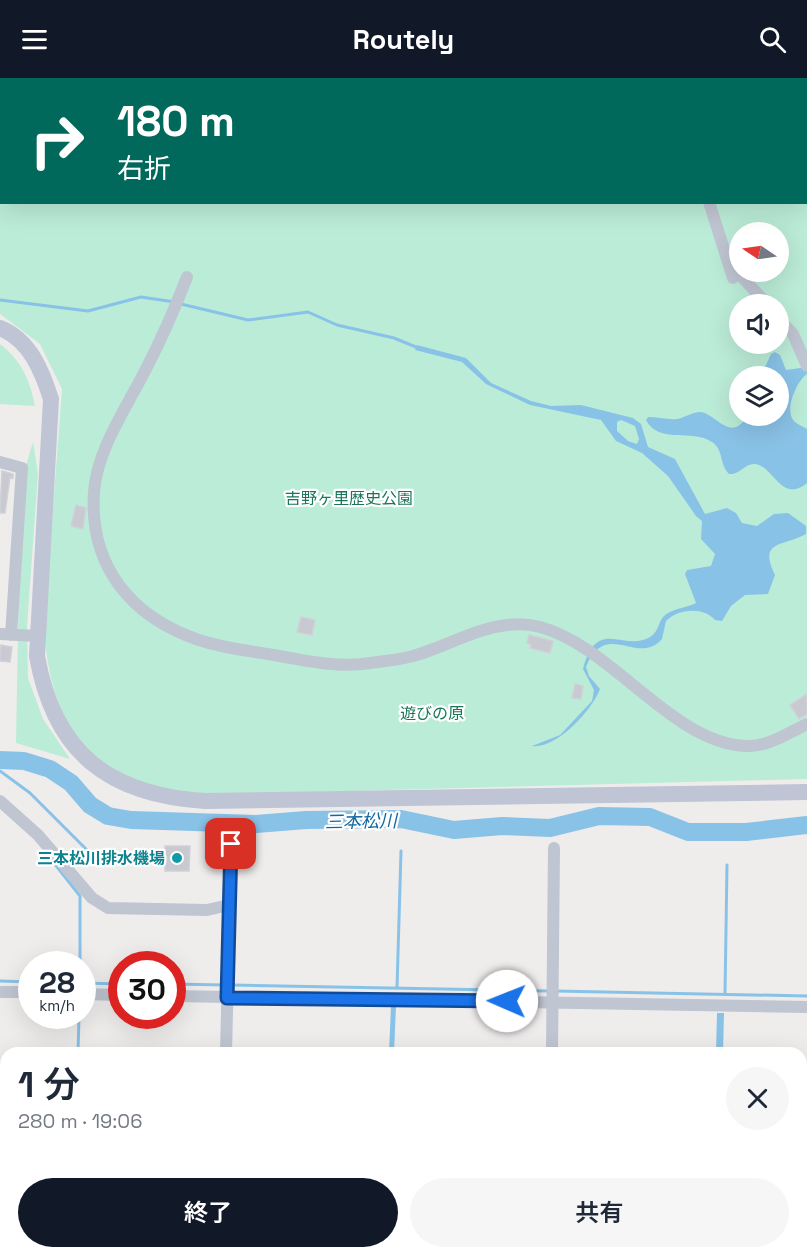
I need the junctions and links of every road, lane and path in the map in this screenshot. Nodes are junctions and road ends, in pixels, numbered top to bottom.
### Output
1 (710, 204) edge
2 (187, 277) dead end
3 (756, 294) edge
4 (0, 328) edge
5 (789, 330) edge
6 (807, 366) edge
7 (0, 462) edge
8 (6, 635) edge
9 (37, 636) junction
10 (807, 724) edge
11 (807, 792) edge
12 (0, 801) edge
13 (231, 844) dead end
14 (554, 848) dead end
15 (229, 905) junction
16 (227, 990) junction
17 (0, 992) edge
18 (18, 992) edge
19 (186, 994) edge
20 (553, 994) junction
21 (807, 1007) edge
22 (226, 1047) edge
23 (552, 1047) edge

1 - 3 street
2 - 10 street
4 - 9 street
5 - 6 street
7 - 8 street
8 - 9 street
9 - 11 street
12 - 15 street
13 - 15 street
14 - 20 street
15 - 16 street
16 - 19 street
16 - 20 street
16 - 22 street
17 - 18 street
20 - 21 street
20 - 23 street

